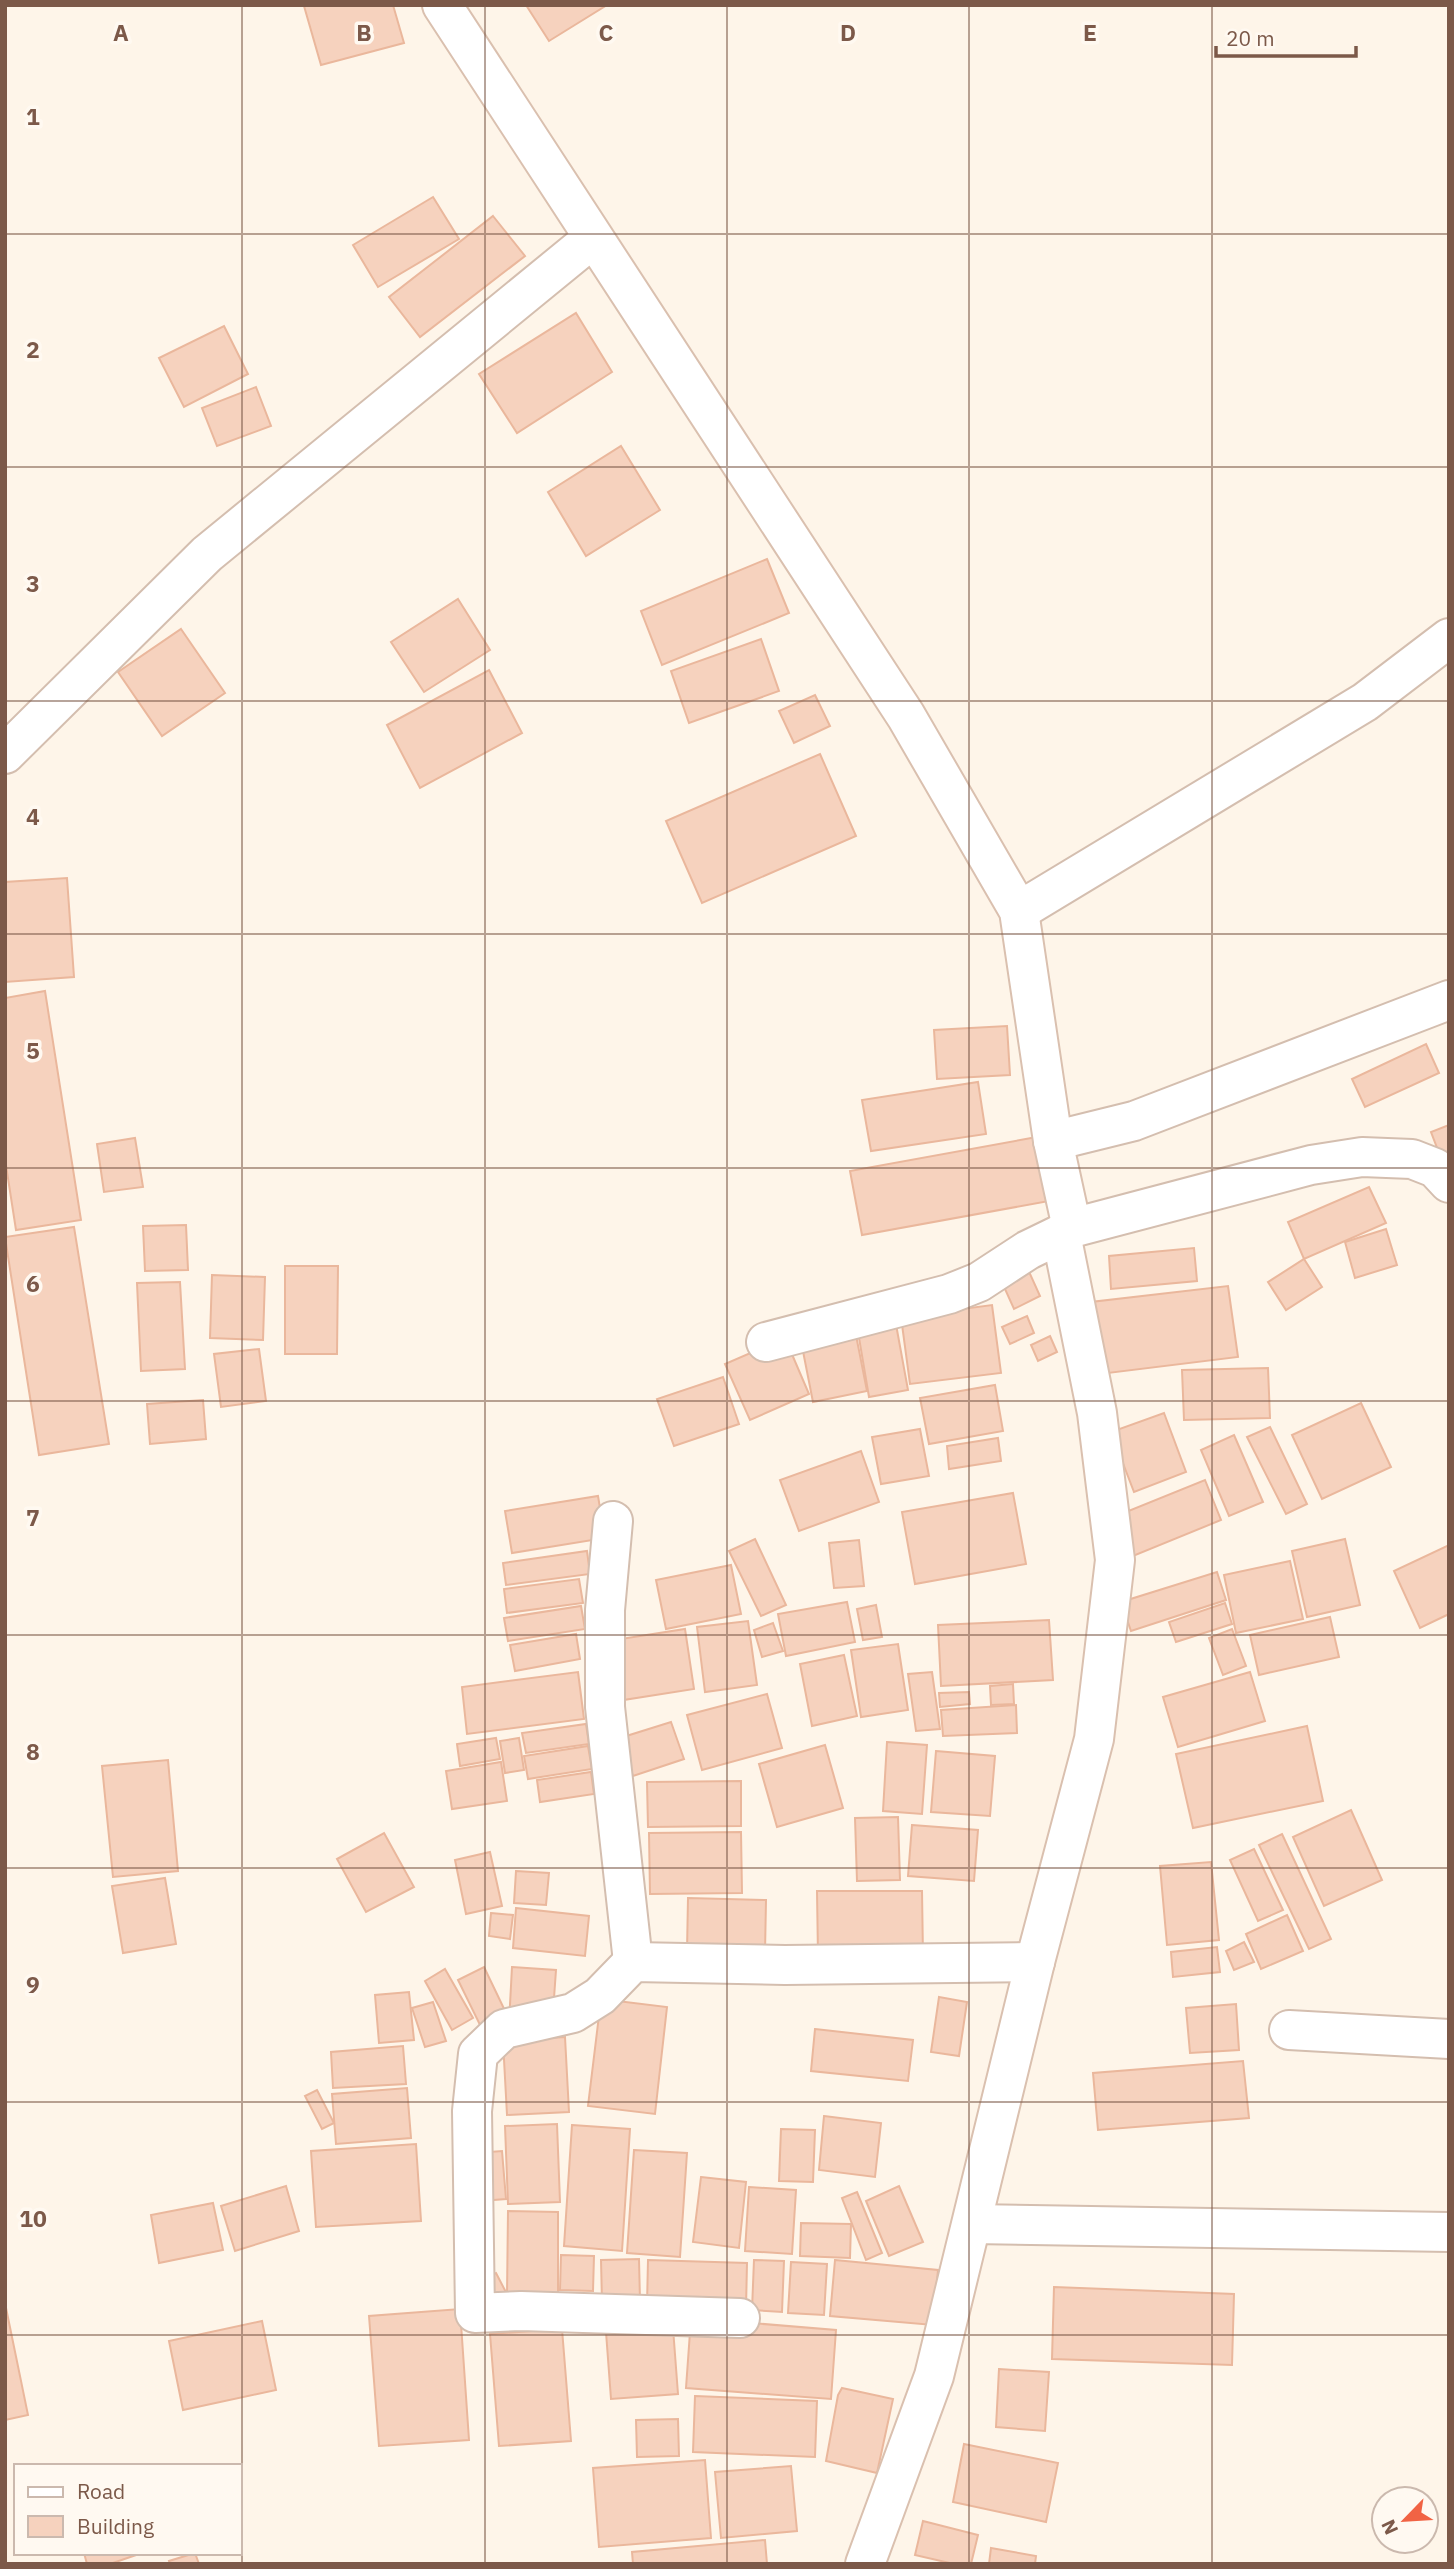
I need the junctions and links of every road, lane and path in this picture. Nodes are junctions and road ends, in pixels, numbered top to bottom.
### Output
1 (442, 5) edge
2 (592, 239) junction
3 (1449, 638) edge
4 (5, 754) edge
5 (1019, 911) junction
6 (1449, 1000) edge
7 (1053, 1141) junction
8 (1449, 1183) edge
9 (1067, 1231) junction
10 (766, 1342) dead end
11 (613, 1521) dead end
12 (634, 1962) junction
13 (1035, 1962) junction
14 (1289, 2030) dead end
15 (1449, 2039) edge
16 (972, 2224) junction
17 (1449, 2232) edge
18 (740, 2318) dead end
19 (864, 2564) edge

1 - 2 street
2 - 4 street
2 - 5 street
3 - 5 street
5 - 7 street
6 - 7 street
7 - 9 street
8 - 9 street
9 - 10 street
9 - 13 street
11 - 12 street
12 - 13 street
12 - 18 street
13 - 16 street
14 - 15 street
16 - 17 street
16 - 19 street

